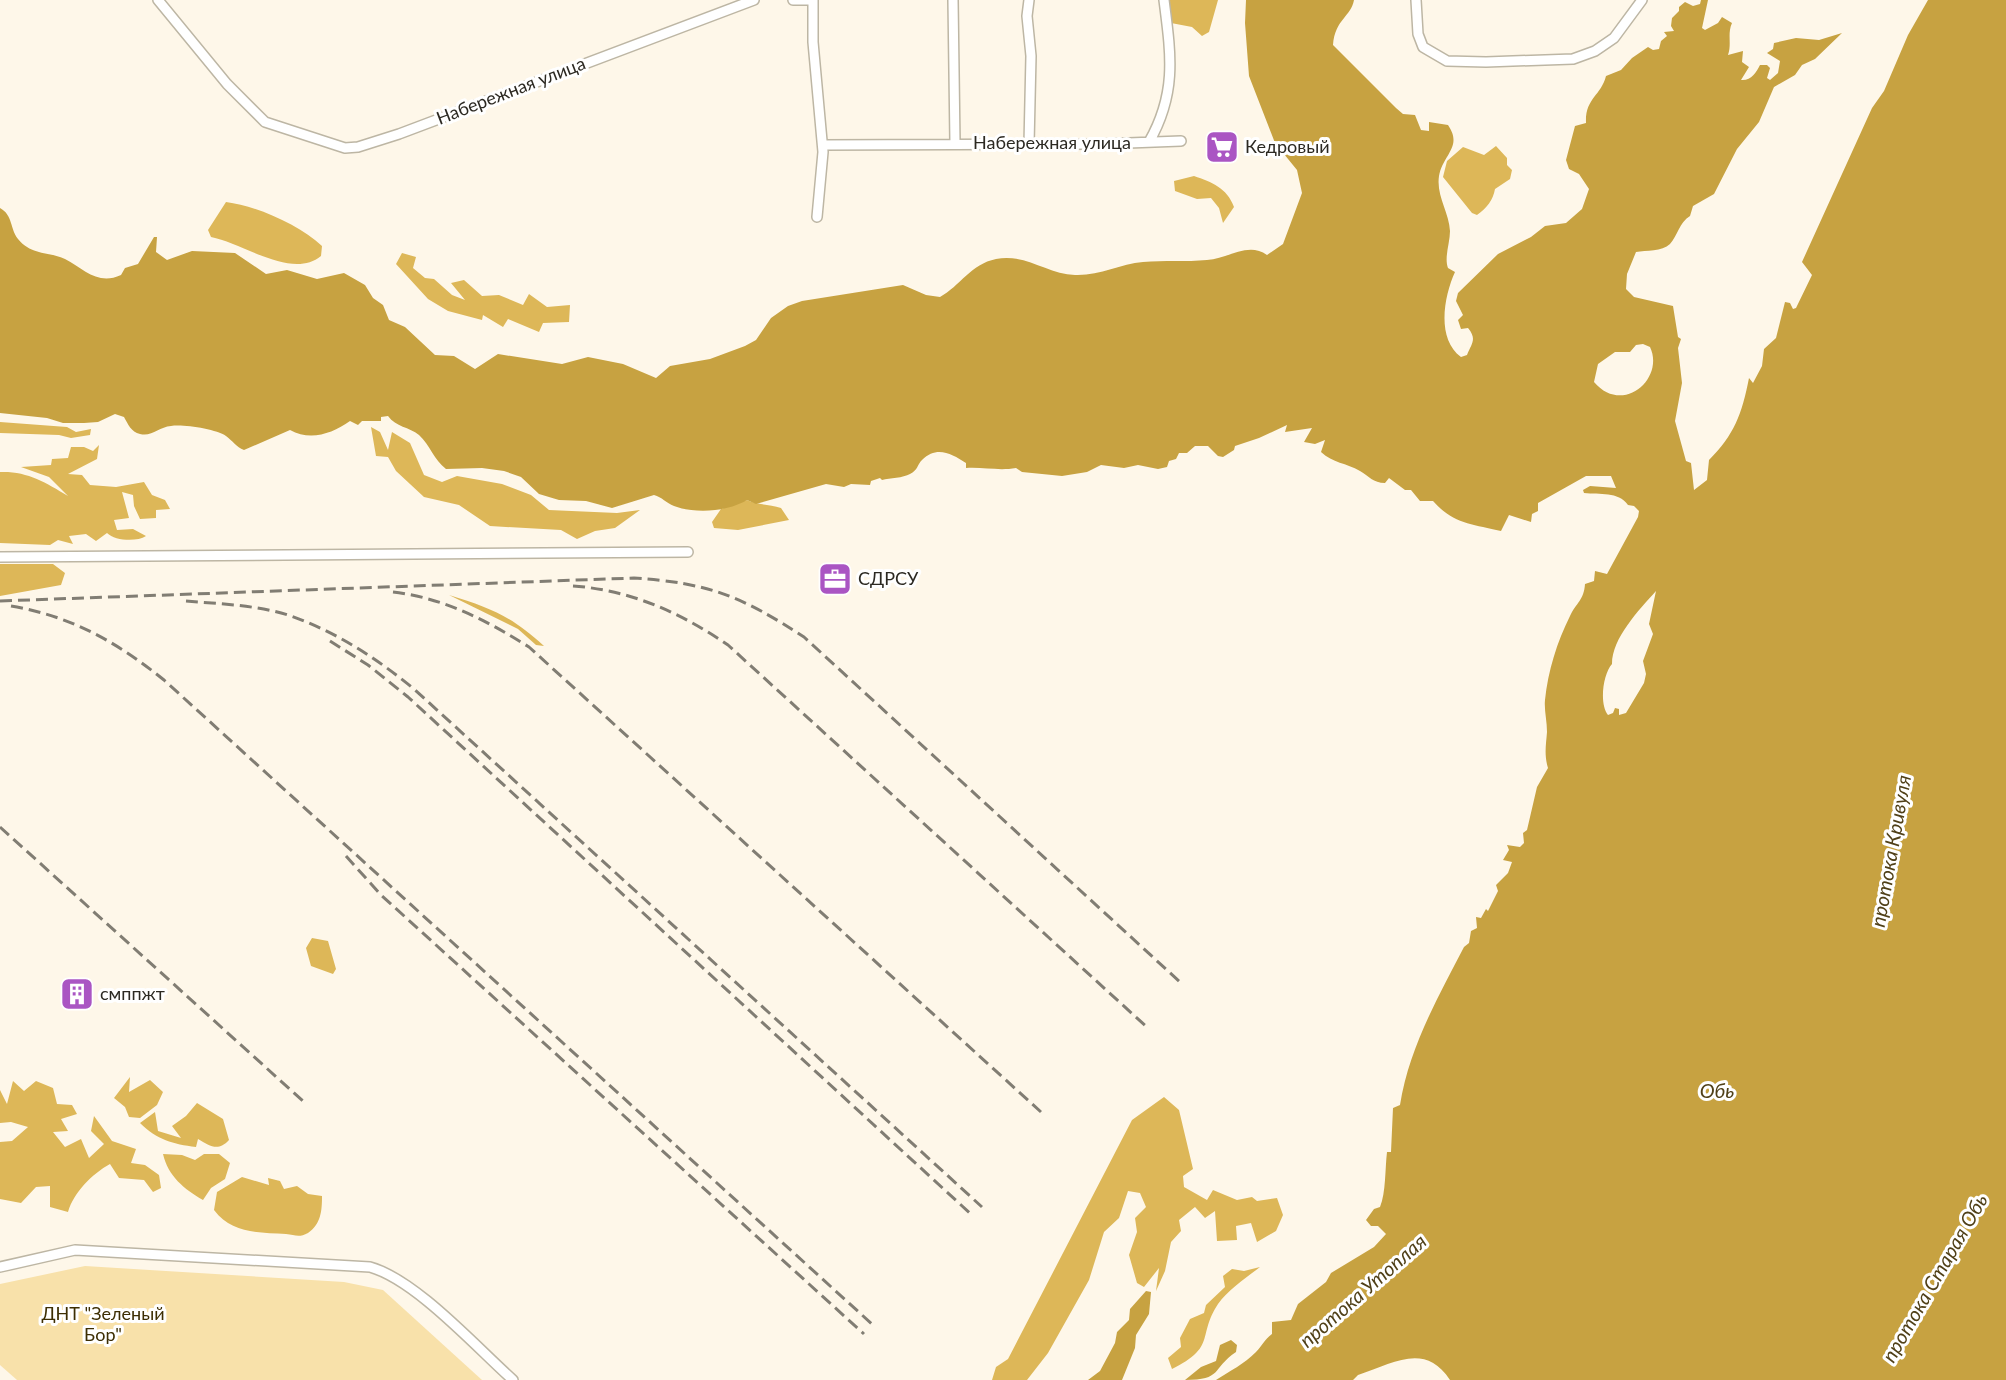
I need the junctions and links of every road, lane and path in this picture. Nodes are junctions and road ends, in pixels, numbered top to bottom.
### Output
1 (158, 0) edge
2 (754, 0) edge
3 (793, 0) edge
4 (813, 0) edge
5 (953, 0) edge
6 (1029, 0) edge
7 (1164, 0) edge
8 (1416, 0) edge
9 (1642, 0) edge
10 (1181, 141) dead end
11 (1149, 142) junction
12 (955, 143) junction
13 (1029, 144) junction
14 (823, 145) junction
15 (817, 217) dead end
16 (688, 552) dead end
17 (0, 557) edge
18 (0, 1267) edge
19 (513, 1380) edge

1 - 2 street, Набережная улица
3 - 4 street
4 - 14 street
5 - 12 street, Набережная улица
6 - 13 street
7 - 11 street, Набережная улица
8 - 9 street
10 - 11 street, Набережная улица
11 - 13 street, Набережная улица
12 - 13 street, Набережная улица
12 - 14 street, Набережная улица
14 - 15 street
16 - 17 street
18 - 19 street

